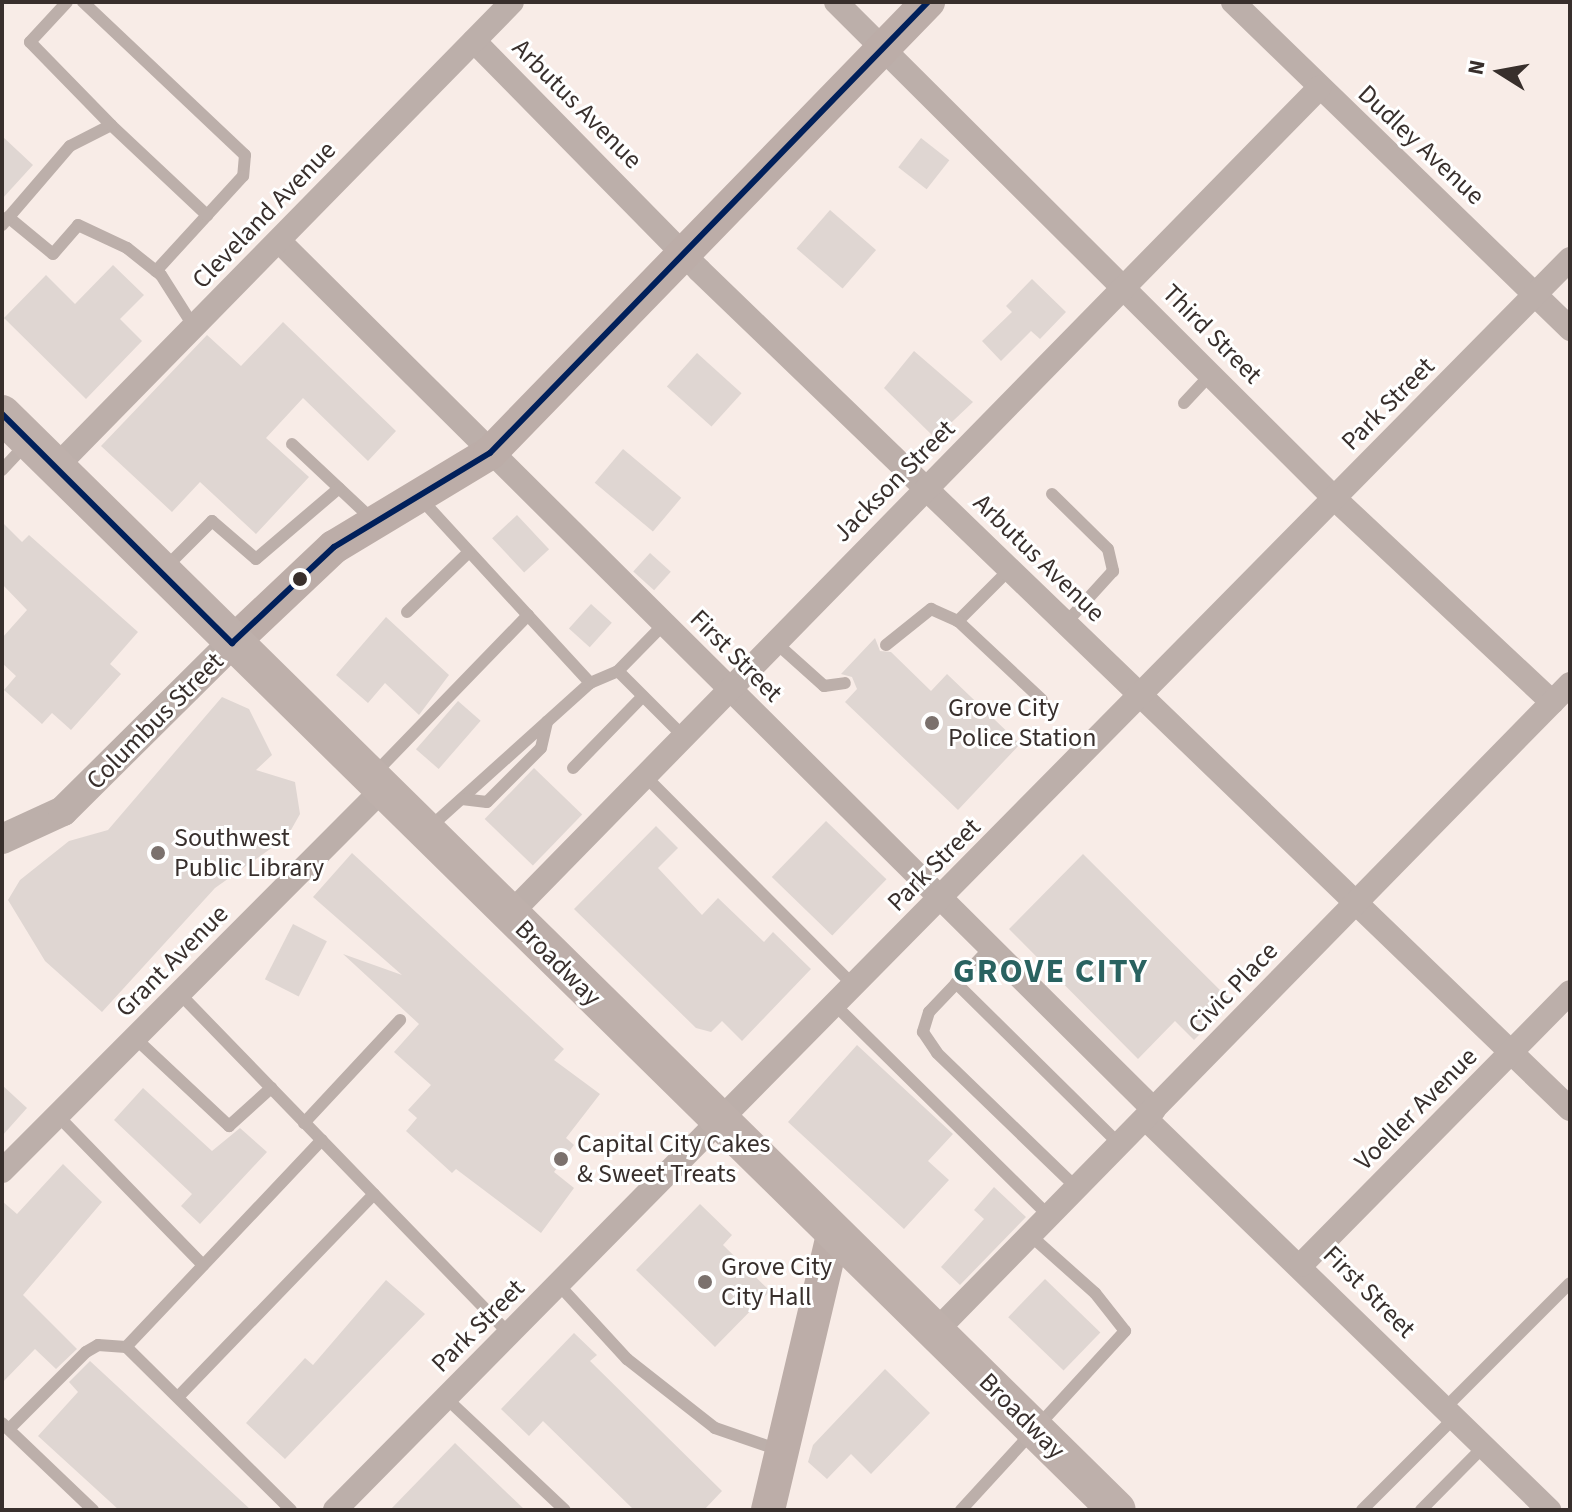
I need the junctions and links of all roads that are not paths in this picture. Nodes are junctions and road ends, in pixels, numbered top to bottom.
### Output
1 (67, 2) edge
2 (83, 2) edge
3 (512, 2) edge
4 (836, 2) edge
5 (928, 2) edge
6 (1233, 2) edge
7 (474, 41) junction
8 (883, 48) junction
9 (1319, 88) junction
10 (111, 125) junction
11 (207, 215) junction
12 (5, 221) edge
13 (279, 241) junction
14 (685, 253) junction
15 (1570, 259) edge
16 (156, 271) junction
17 (1125, 288) junction
18 (1536, 293) junction
19 (194, 327) junction
20 (1570, 329) edge
21 (1212, 373) junction
22 (1184, 403) dead end
23 (2, 414) edge
24 (29, 440) junction
25 (292, 444) dead end
26 (490, 453) junction
27 (56, 467) junction
28 (2, 470) edge
29 (339, 488) junction
30 (926, 488) junction
31 (1052, 494) dead end
32 (1334, 498) junction
33 (421, 499) junction
34 (377, 523) junction
35 (469, 552) junction
36 (1010, 569) junction
37 (162, 571) junction
38 (407, 612) dead end
39 (528, 615) junction
40 (958, 621) junction
41 (664, 624) junction
42 (1065, 624) junction
43 (775, 642) junction
44 (232, 643) junction
45 (886, 645) dead end
46 (618, 671) junction
47 (590, 683) junction
48 (845, 683) dead end
49 (1570, 684) edge
50 (729, 689) junction
51 (643, 696) junction
52 (1140, 697) junction
53 (1042, 700) dead end
54 (1552, 702) junction
55 (547, 722) junction
56 (683, 736) junction
57 (573, 768) dead end
58 (645, 776) junction
59 (376, 784) junction
60 (462, 799) junction
61 (425, 832) junction
62 (2, 839) edge
63 (941, 898) junction
64 (1354, 904) junction
65 (509, 915) junction
66 (991, 947) junction
67 (956, 983) junction
68 (854, 986) junction
69 (1570, 992) edge
70 (179, 993) junction
71 (835, 1005) junction
72 (400, 1020) dead end
73 (135, 1038) junction
74 (1511, 1053) junction
75 (271, 1088) junction
76 (1570, 1109) edge
77 (1150, 1115) junction
78 (58, 1116) junction
79 (720, 1122) junction
80 (304, 1123) junction
81 (322, 1140) junction
82 (1120, 1145) junction
83 (2, 1171) edge
84 (1077, 1188) junction
85 (374, 1194) junction
86 (1049, 1216) junction
87 (834, 1231) junction
88 (1031, 1236) junction
89 (203, 1265) junction
90 (1301, 1265) junction
91 (1570, 1283) edge
92 (558, 1284) junction
93 (936, 1331) junction
94 (510, 1334) junction
95 (126, 1347) junction
96 (178, 1397) junction
97 (446, 1398) junction
98 (1451, 1412) junction
99 (7, 1425) edge
100 (1033, 1426) junction
101 (1485, 1445) junction
102 (782, 1451) junction
103 (93, 1510) edge
104 (291, 1510) edge
105 (335, 1510) edge
106 (565, 1510) edge
107 (768, 1510) edge
108 (961, 1510) edge
109 (1117, 1510) edge
110 (1362, 1510) edge
111 (1421, 1510) edge
112 (1549, 1510) edge

1 - 10 lane
2 - 11 lane
3 - 7 street, Cleveland Avenue
4 - 8 street, Third Street
5 - 8 main road, Columbus Street
6 - 9 street, Dudley Avenue
7 - 13 street, Cleveland Avenue
7 - 14 street, Arbutus Avenue
8 - 14 main road, Columbus Street
8 - 17 street, Third Street
9 - 17 street, Jackson Street
9 - 18 street, Dudley Avenue
10 - 11 lane
10 - 12 lane
11 - 16 lane
12 - 16 lane
13 - 19 street, Cleveland Avenue
13 - 26 street, First Street
14 - 26 main road, Columbus Street
14 - 30 street, Arbutus Avenue
15 - 18 street, Park Street
16 - 19 lane
17 - 21 street, Third Street
17 - 30 street, Jackson Street
18 - 20 street, Dudley Avenue
18 - 32 street, Park Street
19 - 27 street, Cleveland Avenue
21 - 22 lane
21 - 32 street, Third Street
23 - 24 main road, Broadway
24 - 27 main road, Broadway
24 - 28 lane
25 - 29 lane
26 - 33 main road, Columbus Street
26 - 41 street, First Street
27 - 37 main road, Broadway
29 - 34 lane
29 - 37 lane
30 - 36 street, Arbutus Avenue
30 - 43 street, Jackson Street
31 - 42 lane
32 - 52 street, Park Street
32 - 54 street, Third Street
33 - 34 main road, Columbus Street
33 - 35 lane
34 - 44 main road, Columbus Street
35 - 38 lane
35 - 39 lane
36 - 40 lane
36 - 42 street, Arbutus Avenue
37 - 44 main road, Broadway
39 - 47 lane
39 - 59 lane
40 - 45 lane
40 - 53 lane
41 - 46 lane
41 - 50 street, First Street
42 - 52 street, Arbutus Avenue
43 - 48 lane
43 - 50 street, Jackson Street
44 - 59 main road, Broadway
44 - 62 street, Columbus Street
46 - 47 lane
46 - 51 lane
47 - 55 lane
49 - 54 street, Civic Place
50 - 56 street, Jackson Street
50 - 63 street, First Street
51 - 56 lane
51 - 57 lane
52 - 63 street, Park Street
52 - 64 street, Arbutus Avenue
54 - 64 street, Civic Place
55 - 60 lane
55 - 60 lane
56 - 58 street, Jackson Street
58 - 65 street, Jackson Street
58 - 68 lane
59 - 61 main road, Broadway
59 - 70 street, Grant Avenue
60 - 61 lane
61 - 65 main road, Broadway
63 - 66 street, First Street
63 - 68 street, Park Street
64 - 74 street, Arbutus Avenue
64 - 77 street, Civic Place
65 - 79 main road, Broadway
66 - 67 lane
66 - 77 street, First Street
67 - 82 lane
67 - 84 lane
68 - 71 street, Park Street
69 - 74 street, Voeller Avenue
70 - 73 street, Grant Avenue
70 - 75 lane
71 - 79 street, Park Street
71 - 86 lane
72 - 80 lane
73 - 75 lane
73 - 78 street, Grant Avenue
74 - 76 street, Arbutus Avenue
74 - 90 street, Voeller Avenue
75 - 80 lane
77 - 82 street, Civic Place
77 - 90 street, First Street
78 - 83 street, Grant Avenue
78 - 89 lane
79 - 87 main road, Broadway
79 - 92 street, Park Street
80 - 81 lane
81 - 85 lane
81 - 89 lane
82 - 84 street, Civic Place
84 - 86 street, Civic Place
85 - 94 lane
85 - 96 lane
86 - 88 street, Civic Place
87 - 93 main road, Broadway
87 - 102 main road
88 - 93 street, Civic Place
88 - 100 lane
89 - 95 lane
90 - 98 street, First Street
91 - 98 lane
92 - 94 street, Park Street
92 - 102 lane
93 - 100 main road, Broadway
94 - 97 street, Park Street
95 - 96 lane
95 - 99 lane
96 - 104 lane
97 - 105 street, Park Street
97 - 106 lane
98 - 101 street, First Street
98 - 110 lane
99 - 103 lane
100 - 108 lane
100 - 109 main road, Broadway
101 - 111 lane
101 - 112 street, First Street
102 - 107 main road

